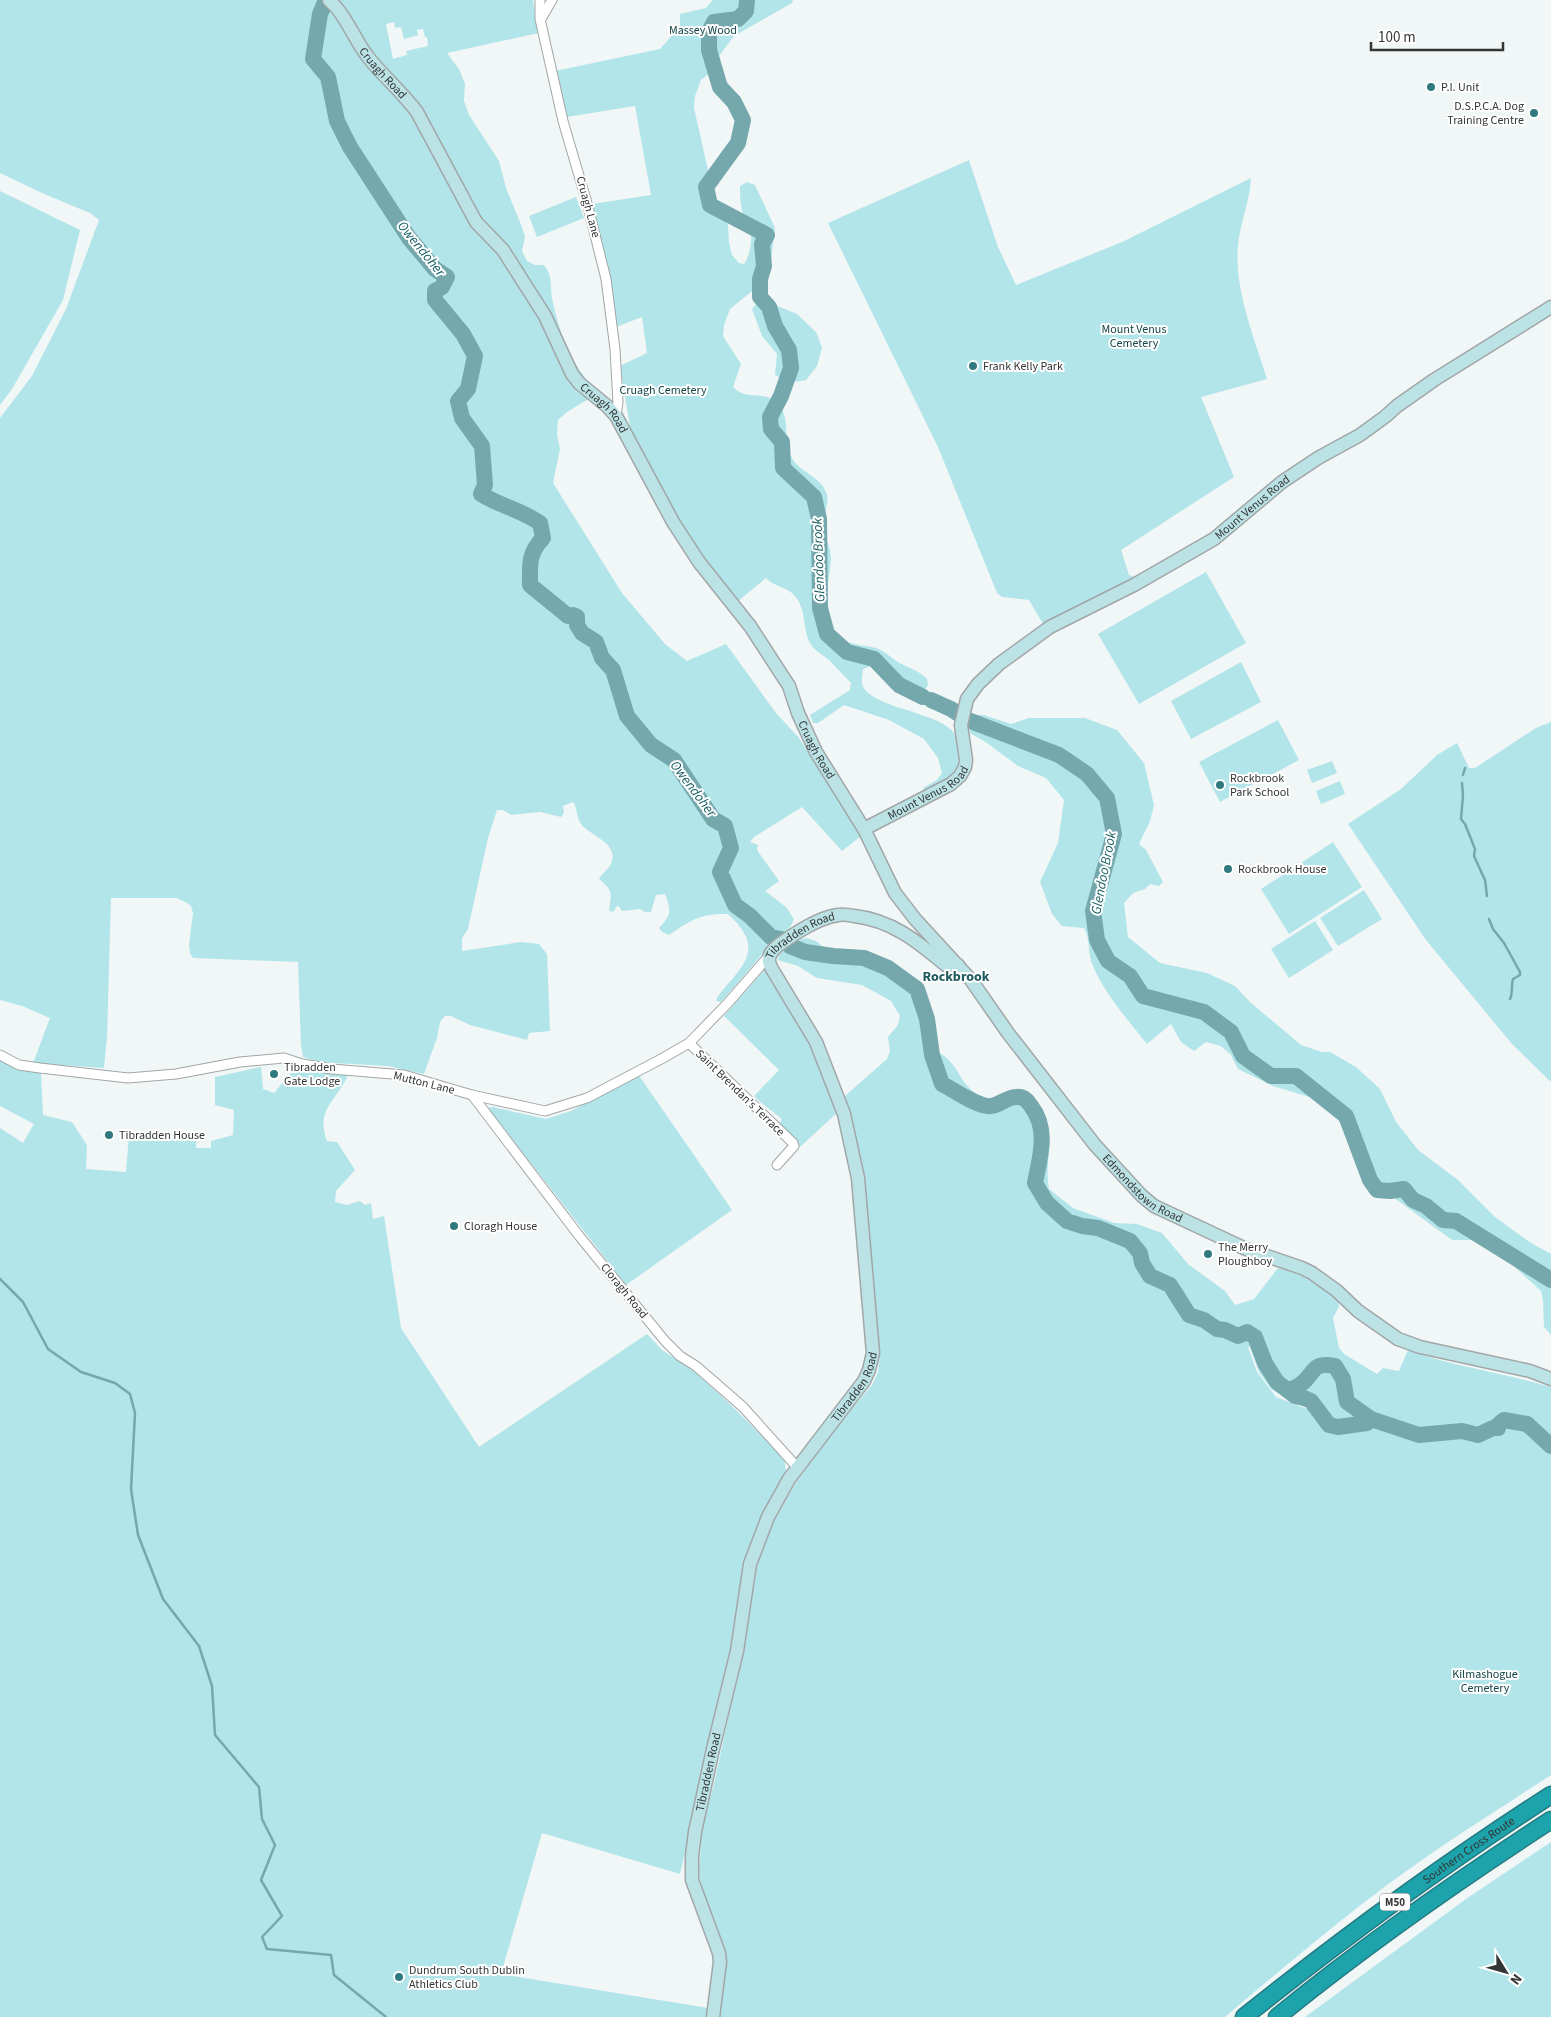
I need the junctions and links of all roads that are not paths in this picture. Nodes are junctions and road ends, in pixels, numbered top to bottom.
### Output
1 (540, 0) edge
2 (552, 0) edge
3 (330, 1) edge
4 (540, 19) junction
5 (1551, 307) edge
6 (616, 416) junction
7 (864, 829) junction
8 (772, 952) junction
9 (958, 965) junction
10 (689, 1043) junction
11 (0, 1055) edge
12 (472, 1095) junction
13 (777, 1165) dead end
14 (1551, 1379) edge
15 (796, 1468) junction
16 (1551, 1794) edge
17 (1551, 1820) edge
18 (713, 2017) edge
19 (1244, 2017) edge
20 (1277, 2017) edge

1 - 4 street, Cruagh Lane
2 - 4 street
3 - 6 street, Cruagh Road
4 - 6 street, Cruagh Lane
5 - 7 street, Mount Venus Road
6 - 7 street, Cruagh Road
7 - 9 street, Edmondstown Road
8 - 9 street, Tibradden Road
8 - 10 street, Mutton Lane
8 - 15 street, Tibradden Road
9 - 14 street, Edmondstown Road
10 - 12 street, Mutton Lane
10 - 13 street, Saint Brendan's Terrace
11 - 12 street, Mutton Lane
12 - 15 street, Cloragh Road
15 - 18 street, Tibradden Road
16 - 19 highway, Southern Cross Route / M50
17 - 20 highway, Southern Cross Route / M50

